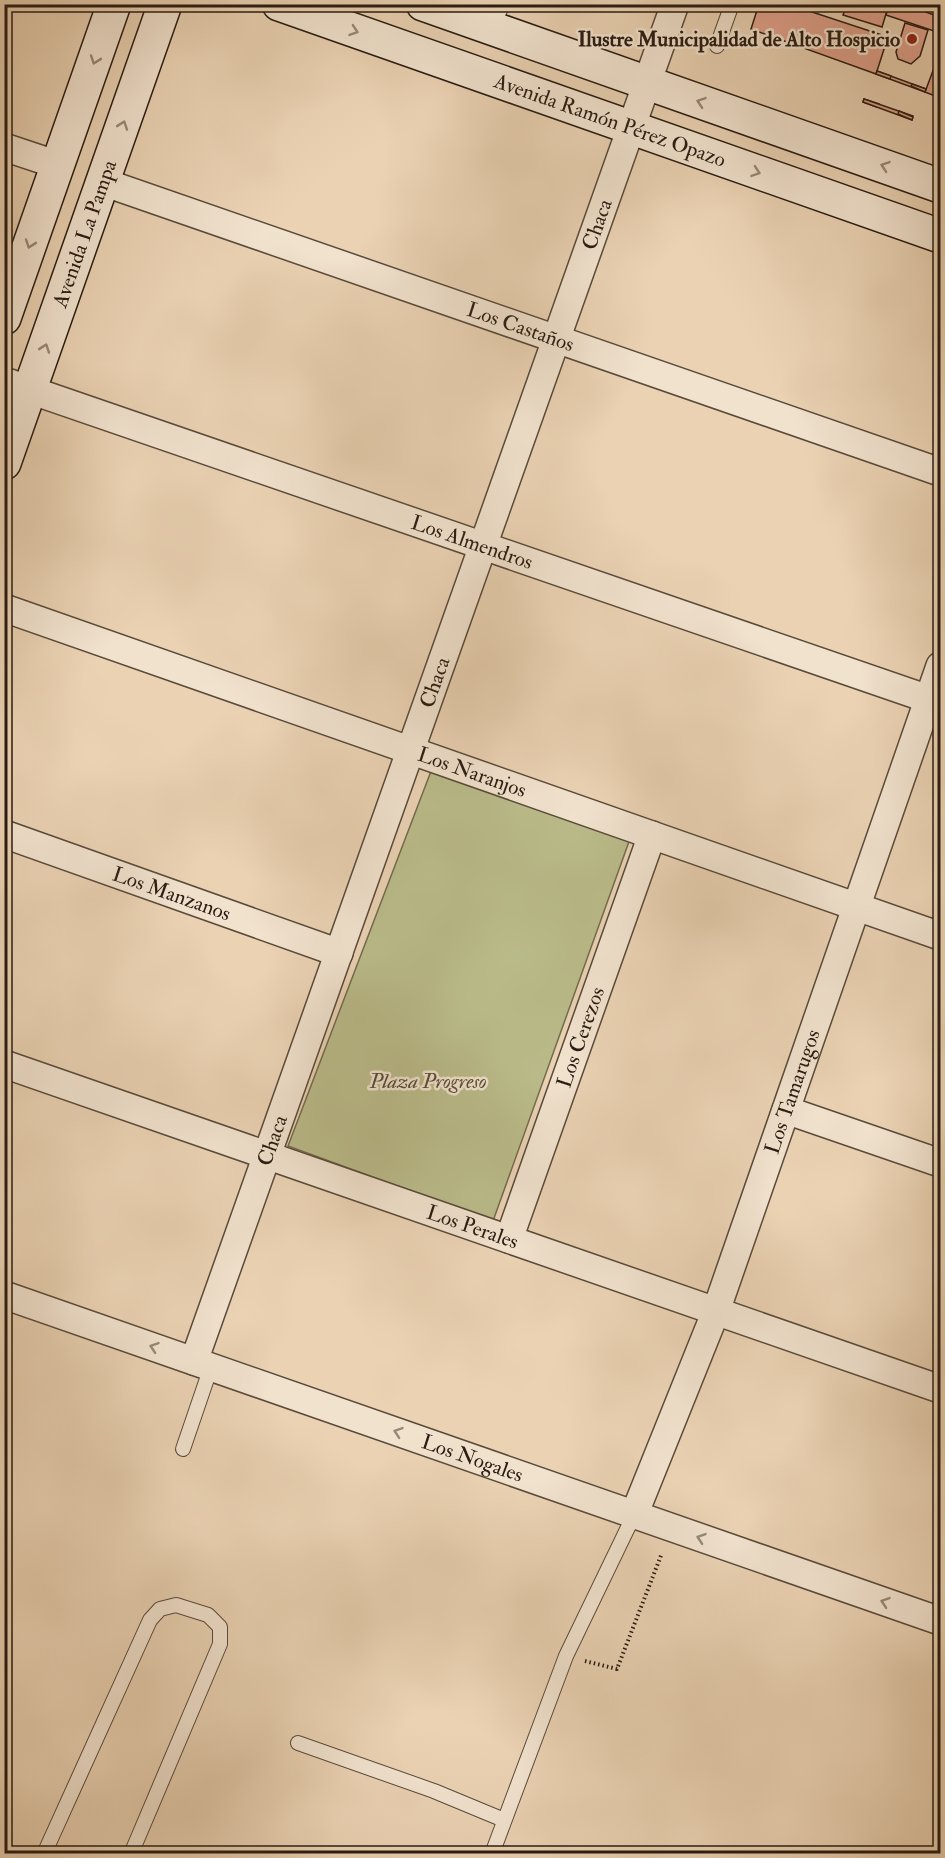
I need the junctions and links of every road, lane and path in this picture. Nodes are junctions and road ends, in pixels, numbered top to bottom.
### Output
1 (114, 4) edge
2 (165, 4) edge
3 (279, 4) edge
4 (423, 4) edge
5 (675, 4) edge
6 (732, 4) edge
7 (497, 16) edge
8 (717, 46) dead end
9 (648, 83) junction
10 (633, 128) junction
11 (4, 147) edge
12 (58, 165) junction
13 (103, 182) junction
14 (940, 186) edge
15 (940, 237) edge
16 (4, 318) edge
17 (557, 339) junction
18 (17, 385) edge
19 (4, 463) edge
20 (940, 472) edge
21 (484, 546) junction
22 (4, 608) edge
23 (940, 666) edge
24 (935, 701) edge
25 (411, 751) junction
26 (4, 834) edge
27 (652, 835) junction
28 (857, 907) junction
29 (940, 936) edge
30 (339, 953) junction
31 (4, 1064) edge
32 (786, 1110) junction
33 (267, 1155) junction
34 (940, 1163) edge
35 (509, 1239) junction
36 (4, 1295) edge
37 (716, 1311) junction
38 (202, 1364) junction
39 (940, 1389) edge
40 (183, 1449) dead end
41 (634, 1515) junction
42 (672, 1527) junction
43 (940, 1621) edge
44 (566, 1656) junction
45 (298, 1743) dead end
46 (504, 1820) junction
47 (44, 1854) edge
48 (130, 1854) edge
49 (492, 1854) edge

1 -> 12 street
13 -> 2 street, Avenida La Pampa
3 -> 10 street, Avenida Ramón Pérez Opazo
4 - 7 street
5 - 9 street, Chaca
6 - 8 lane
7 - 9 street
9 - 10 street, Chaca
14 -> 9 street
10 -> 15 street, Avenida Ramón Pérez Opazo
10 - 17 street, Chaca
11 - 12 street
12 -> 16 street
13 - 17 street, Los Castaños
18 -> 13 street, Avenida La Pampa
17 - 20 street, Los Castaños
17 - 21 street, Chaca
18 - 19 street, Avenida La Pampa
18 - 21 street, Los Almendros
21 - 24 street, Los Almendros
21 - 25 street, Chaca
22 - 25 street, Los Naranjos
23 - 24 street, Los Tamarugos
24 - 28 street, Los Tamarugos
25 - 27 street, Los Naranjos
25 - 30 street, Chaca
26 - 30 street, Los Manzanos
27 - 28 street, Los Naranjos
27 - 35 street, Los Cerezos
28 - 29 street, Los Naranjos
28 - 32 street, Los Tamarugos
30 - 33 street, Chaca
31 - 33 street, Los Perales
32 - 34 street
32 - 37 street, Los Tamarugos
33 - 35 street, Los Perales
33 - 38 street, Chaca
35 - 37 street, Los Perales
38 -> 36 street, Los Nogales
37 - 39 street, Los Perales
37 - 41 street, Los Tamarugos
38 - 40 lane
41 -> 38 street, Los Nogales
41 - 42 street, Los Nogales
41 - 44 lane
43 -> 42 street, Los Nogales
42 - 44 path
44 - 46 lane
45 - 46 lane
46 - 49 lane
47 - 48 lane

